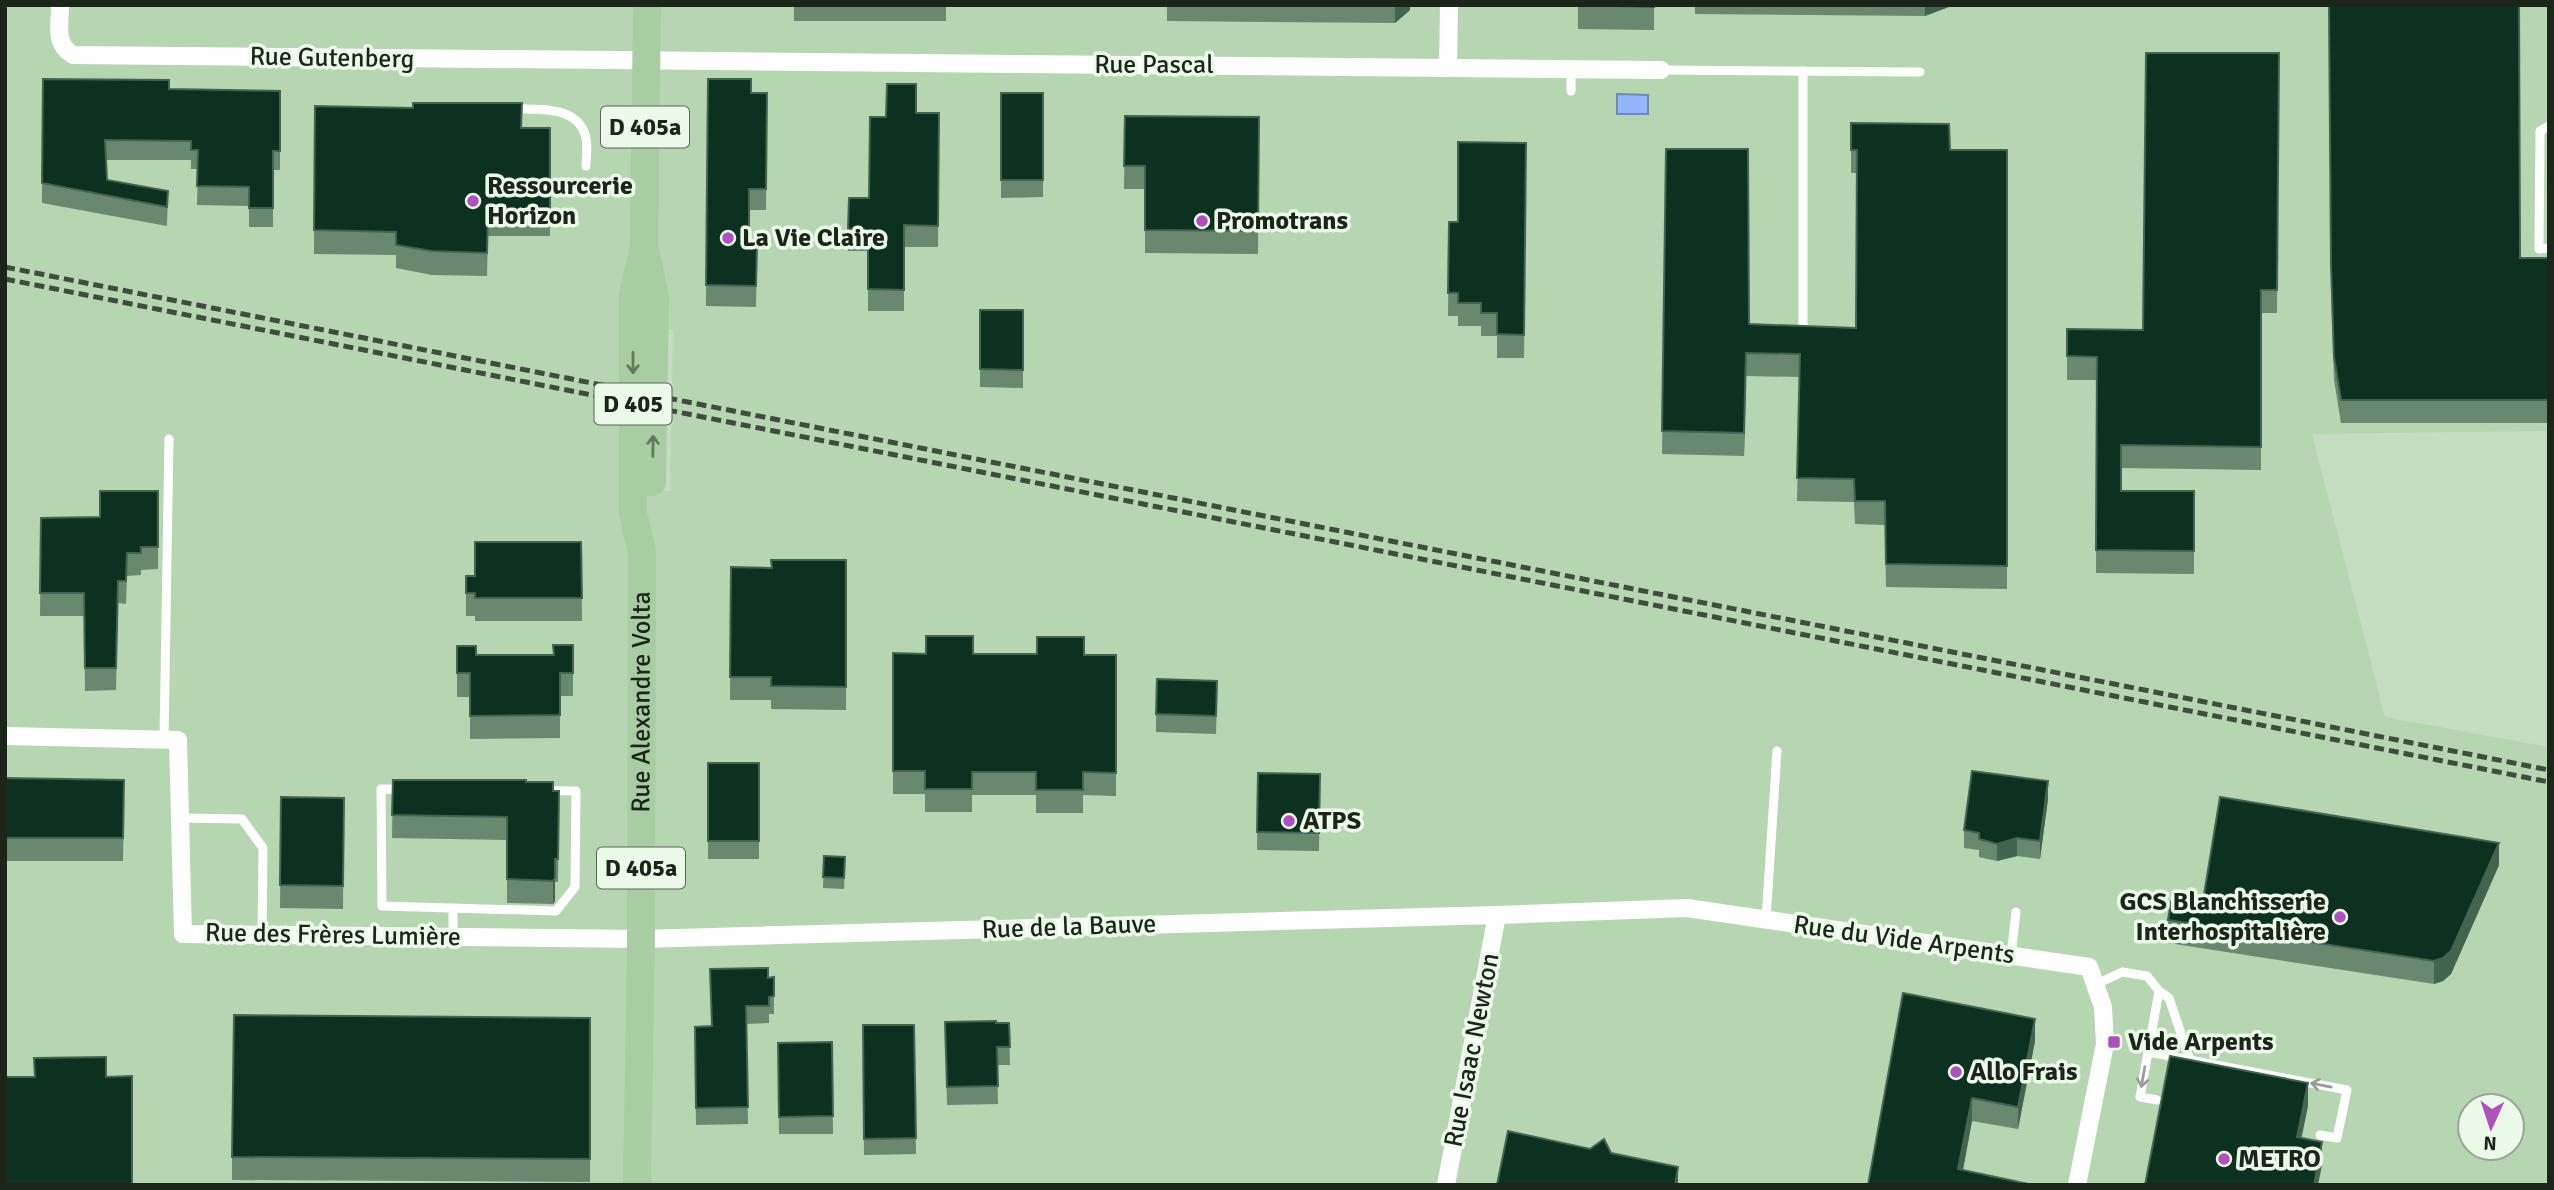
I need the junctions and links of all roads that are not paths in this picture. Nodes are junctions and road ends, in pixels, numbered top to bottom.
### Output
1 (60, 5) edge
2 (647, 5) edge
3 (1448, 5) edge
4 (646, 60) junction
5 (1448, 67) junction
6 (1571, 68) junction
7 (1661, 70) joint
8 (1803, 71) junction
9 (1920, 72) dead end
10 (1571, 91) dead end
11 (495, 108) edge
12 (2549, 126) edge
13 (586, 166) dead end
14 (2549, 248) edge
15 (644, 296) joint
16 (1803, 329) edge
17 (169, 439) dead end
18 (642, 514) joint
19 (5, 736) edge
20 (164, 739) junction
21 (1777, 751) dead end
22 (180, 818) junction
23 (453, 909) junction
24 (2016, 912) dead end
25 (1497, 915) junction
26 (1766, 919) junction
27 (262, 934) junction
28 (453, 937) junction
29 (641, 939) junction
30 (2011, 956) junction
31 (2095, 985) junction
32 (2159, 991) junction
33 (2148, 1052) junction
34 (2190, 1060) junction
35 (2157, 1100) dead end
36 (2320, 1135) dead end
37 (637, 1185) edge
38 (1447, 1185) edge
39 (2077, 1185) edge

1 - 4 street, Rue Gutenberg
2 - 4 main road, D 405a
3 - 5 street
4 - 5 street, Rue Pascal
4 - 15 main road, D 405a
5 - 6 street, Rue Pascal
6 - 7 street, Rue Pascal
6 - 10 lane
7 - 8 lane
8 - 9 lane
8 - 16 lane
11 - 13 lane
12 - 14 lane
15 - 18 main road, D 405
17 - 20 lane
18 - 29 main road, Rue Alexandre Volta / D 405a
19 - 20 street
20 - 22 street, Rue des Frères Lumière
21 - 26 lane
22 - 27 lane
22 - 27 street, Rue des Frères Lumière
23 - 23 lane
23 - 28 lane
24 - 30 lane
25 - 26 street, Rue du Vide Arpents
25 - 29 street, Rue de la Bauve
25 - 38 street, Rue Isaac Newton
26 - 30 street, Rue du Vide Arpents
27 - 28 street, Rue des Frères Lumière
28 - 29 street, Rue des Frères Lumière
29 - 37 main road, Rue Alexandre Volta / D 405a
30 - 31 street, Rue du Vide Arpents
31 - 32 lane
31 - 39 street
32 - 33 lane
32 - 34 lane
33 - 34 lane
33 -> 35 lane
36 -> 34 lane

